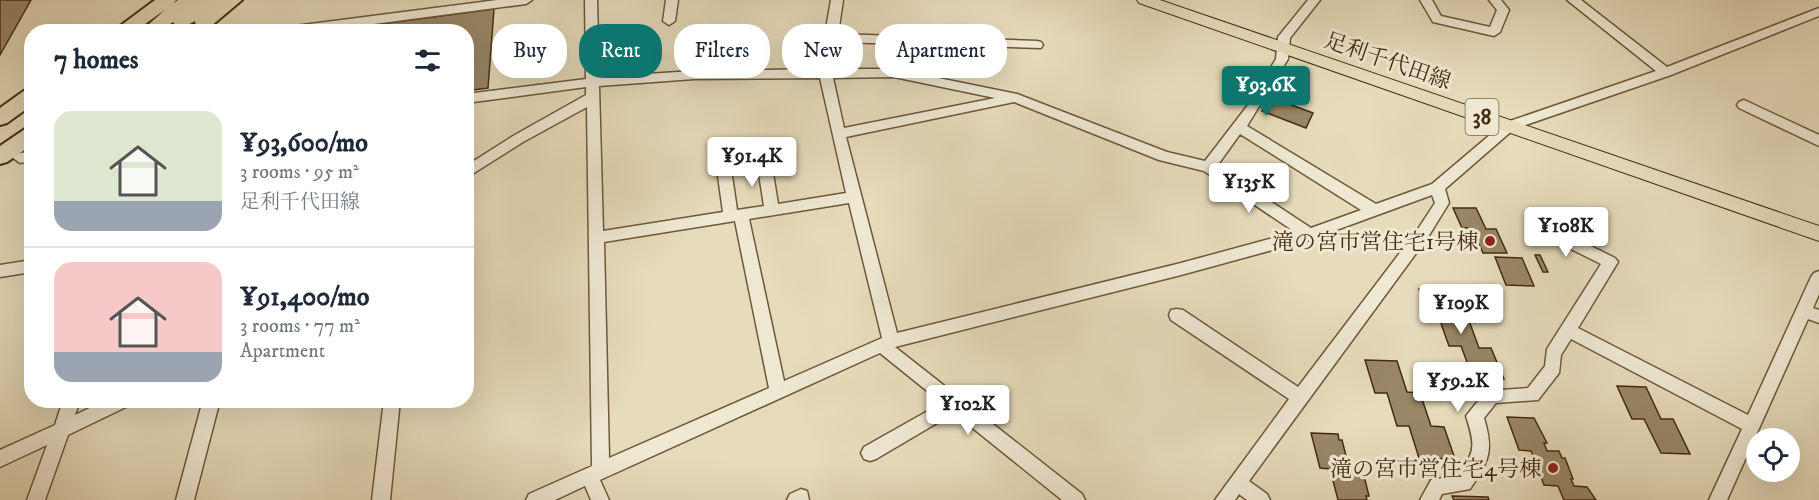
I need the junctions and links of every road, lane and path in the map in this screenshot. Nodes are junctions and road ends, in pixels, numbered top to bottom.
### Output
1 (167, 0) edge
2 (190, 0) edge
3 (212, 0) edge
4 (233, 0) edge
5 (526, 0) edge
6 (591, 0) edge
7 (672, 0) edge
8 (837, 0) edge
9 (1145, 0) edge
10 (1314, 0) edge
11 (1426, 0) edge
12 (1495, 0) edge
13 (1573, 0) edge
14 (482, 3) edge
15 (1819, 12) edge
16 (669, 21) dead end
17 (132, 24) edge
18 (158, 24) edge
19 (180, 24) edge
20 (203, 24) edge
21 (335, 24) edge
22 (833, 24) edge
23 (863, 39) edge
24 (1037, 45) dead end
25 (1284, 48) junction
26 (1666, 72) junction
27 (863, 73) edge
28 (782, 74) edge
29 (826, 78) edge
30 (594, 90) junction
31 (474, 98) edge
32 (1017, 98) junction
33 (24, 101) edge
34 (1744, 105) dead end
35 (0, 118) edge
36 (24, 122) edge
37 (1509, 126) junction
38 (1240, 128) junction
39 (838, 134) junction
40 (0, 139) edge
41 (1819, 141) edge
42 (21, 155) edge
43 (764, 161) dead end
44 (1208, 167) junction
45 (474, 168) edge
46 (724, 169) dead end
47 (0, 171) edge
48 (1437, 188) junction
49 (854, 197) junction
50 (772, 210) junction
51 (1375, 211) junction
52 (736, 215) junction
53 (1536, 225) dead end
54 (1309, 234) junction
55 (1819, 234) edge
56 (596, 238) junction
57 (24, 267) edge
58 (0, 271) edge
59 (1819, 277) edge
60 (1812, 314) edge
61 (1177, 315) dead end
62 (1568, 330) junction
63 (886, 343) junction
64 (778, 392) junction
65 (1301, 398) junction
66 (955, 404) junction
67 (69, 408) edge
68 (108, 408) edge
69 (210, 408) edge
70 (392, 408) edge
71 (1752, 426) junction
72 (60, 432) junction
73 (870, 453) dead end
74 (0, 459) edge
75 (595, 473) junction
76 (1238, 483) junction
77 (36, 500) edge
78 (185, 500) edge
79 (381, 500) edge
80 (535, 500) edge
81 (600, 500) edge
82 (1076, 500) edge
83 (1224, 500) edge
84 (1261, 500) edge
85 (1429, 500) edge
86 (1718, 500) edge

1 - 17 highway
2 - 18 highway
3 - 19 highway
4 - 20 highway
5 - 14 street
6 - 30 street
7 - 16 street
8 - 22 street
9 - 25 main road, 足利千代田線 / 38
10 - 25 street
11 - 12 street
13 - 26 street
14 - 21 street
15 - 26 street
23 - 24 street
25 - 37 main road, 足利千代田線 / 38
25 - 38 street
26 - 37 street
27 - 32 street
28 - 30 street
29 - 39 street
30 - 31 street
30 - 45 street
30 - 56 street
32 - 39 street
32 - 44 street
33 - 35 highway
34 - 41 street
36 - 40 highway
37 - 48 street
37 - 55 main road, 足利千代田線 / 38
38 - 44 street
38 - 51 street
39 - 49 street
42 - 47 highway
43 - 50 street
44 - 54 street
46 - 52 street
48 - 51 street
48 - 65 street
49 - 50 street
49 - 63 street
50 - 52 street
51 - 54 street
52 - 56 street
52 - 64 street
53 - 62 street
54 - 63 street
56 - 75 street
57 - 58 street
59 - 60 street
60 - 71 street
61 - 65 street
62 - 71 street
62 - 85 street
63 - 64 street
63 - 66 street
64 - 75 street
65 - 76 street
66 - 73 street
66 - 82 street
67 - 72 street
68 - 72 street
69 - 78 street
70 - 79 street
71 - 86 street
72 - 74 street
72 - 77 street
75 - 80 street
75 - 81 street
76 - 83 street
76 - 84 street

